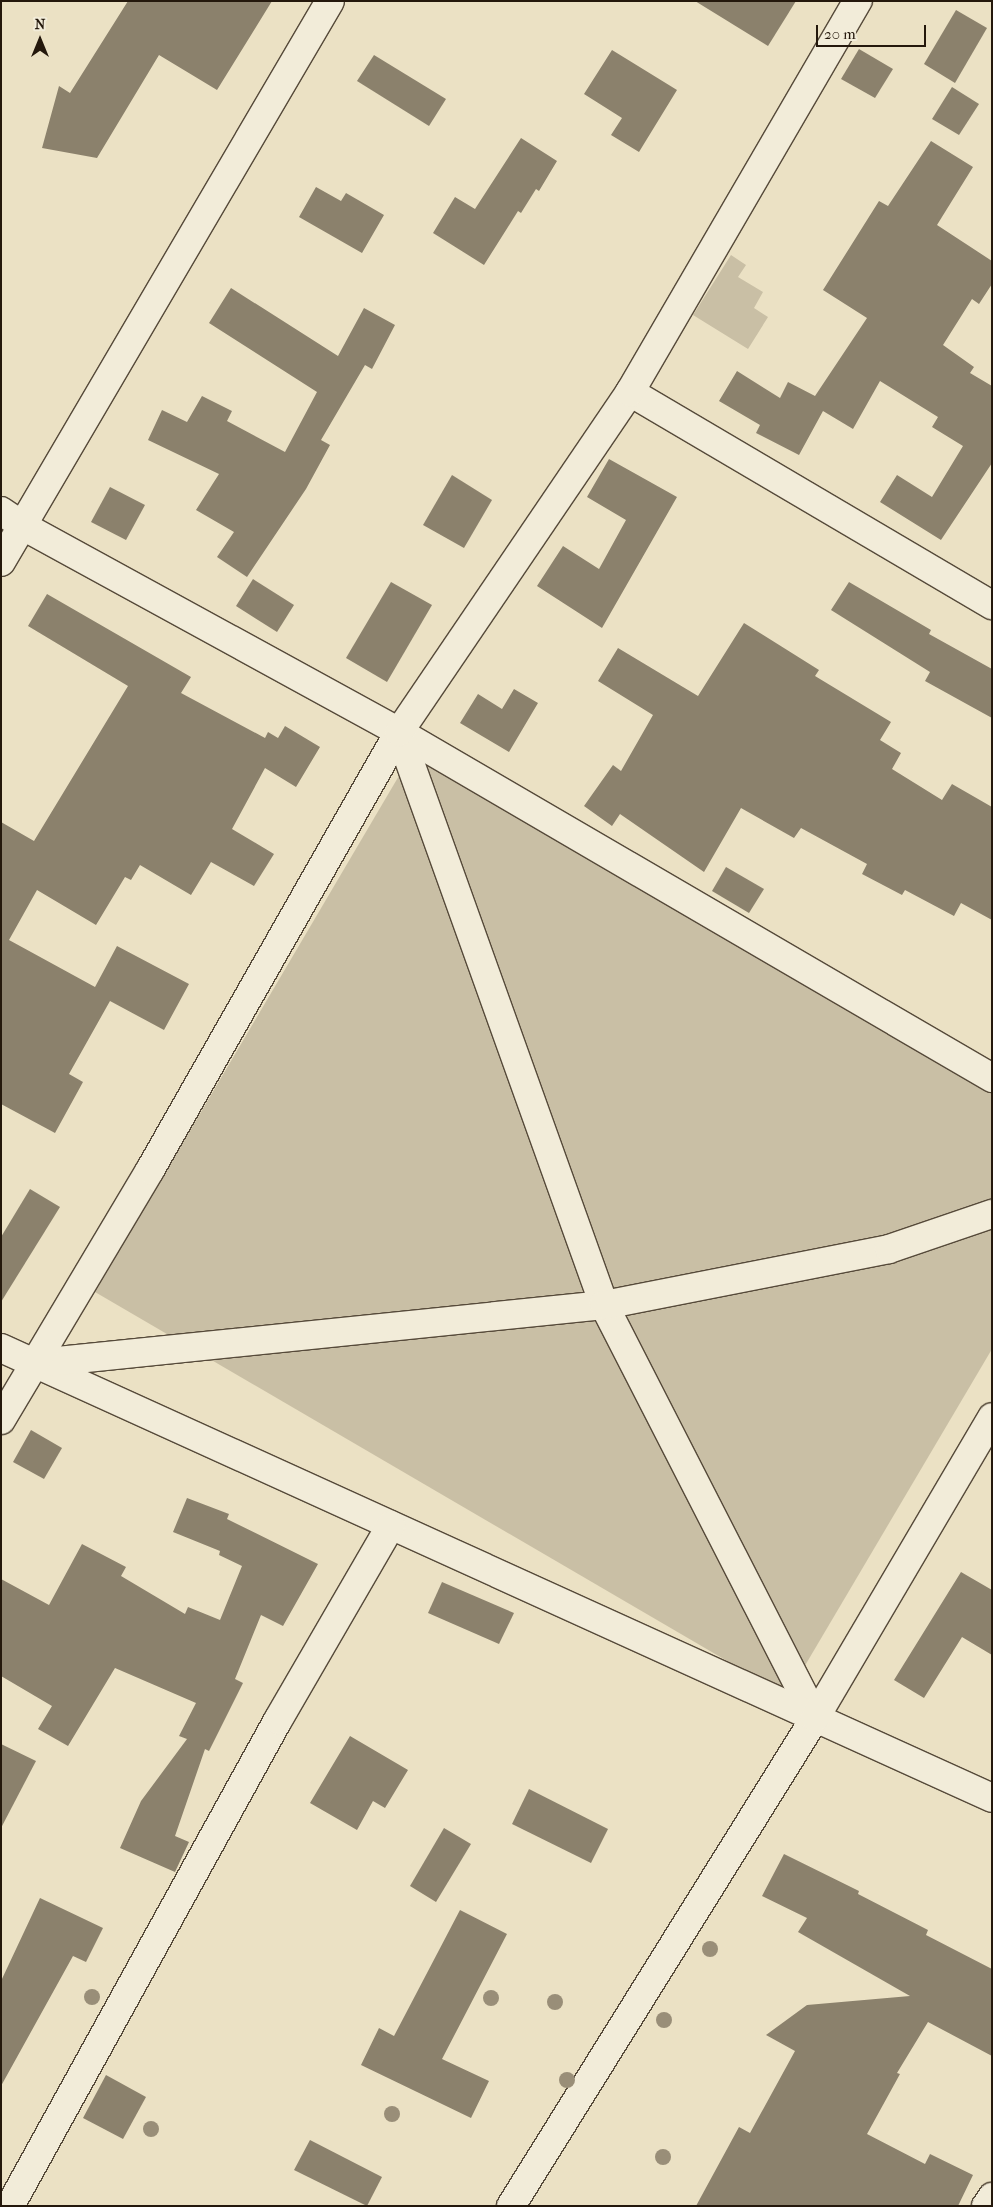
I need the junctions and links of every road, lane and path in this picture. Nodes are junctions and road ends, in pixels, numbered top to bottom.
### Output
1 (330, 1) edge
2 (858, 1) edge
3 (630, 392) junction
4 (12, 518) edge
5 (1, 562) edge
6 (990, 600) edge
7 (399, 732) junction
8 (992, 1078) edge
9 (992, 1214) edge
10 (604, 1306) junction
11 (1, 1348) edge
12 (36, 1364) junction
13 (992, 1417) edge
14 (1, 1420) edge
15 (391, 1525) junction
16 (815, 1718) junction
17 (992, 1798) edge
18 (992, 2197) edge
19 (10, 2206) edge
20 (511, 2206) edge
21 (986, 2206) edge

1 - 4 street
2 - 3 street
3 - 6 street
3 - 7 street
4 - 5 street
4 - 7 street
7 - 8 street
7 - 10 street
7 - 12 street
9 - 10 street
10 - 12 street
10 - 16 street
11 - 12 street
12 - 14 street
12 - 15 street
13 - 16 street
15 - 16 street
15 - 19 street
16 - 17 street
16 - 20 street
18 - 21 street

